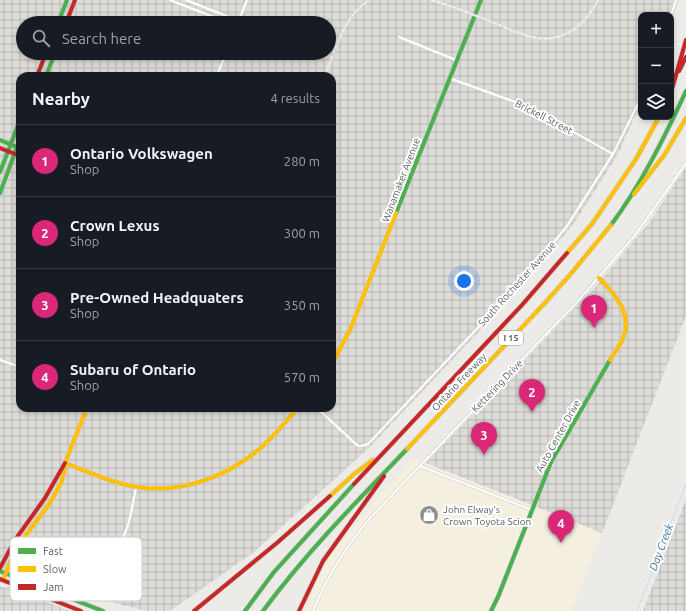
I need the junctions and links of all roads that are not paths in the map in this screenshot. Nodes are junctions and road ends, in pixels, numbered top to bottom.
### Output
1 (67, 0) edge
2 (75, 0) edge
3 (170, 0) edge
4 (186, 0) edge
5 (247, 0) edge
6 (481, 0) edge
7 (676, 0) edge
8 (672, 12) edge
9 (61, 16) edge
10 (69, 16) edge
11 (210, 16) edge
12 (224, 16) edge
13 (240, 16) edge
14 (399, 37) dead end
15 (686, 40) edge
16 (686, 56) edge
17 (43, 60) edge
18 (52, 60) edge
19 (223, 60) edge
20 (456, 60) junction
21 (39, 72) edge
22 (48, 72) edge
23 (219, 72) edge
24 (449, 78) junction
25 (673, 84) edge
26 (674, 84) edge
27 (686, 91) edge
28 (638, 104) edge
29 (686, 118) edge
30 (657, 120) edge
31 (16, 130) edge
32 (0, 140) edge
33 (10, 144) junction
34 (16, 147) edge
35 (0, 148) edge
36 (8, 151) junction
37 (15, 154) joint
38 (613, 154) junction
39 (686, 163) edge
40 (0, 172) edge
41 (0, 193) edge
42 (622, 210) junction
43 (599, 278) junction
44 (336, 356) edge
45 (0, 360) edge
46 (16, 366) edge
47 (84, 412) edge
48 (294, 412) edge
49 (321, 412) edge
50 (384, 452) junction
51 (394, 462) junction
52 (65, 463) junction
53 (420, 466) junction
54 (136, 487) junction
55 (532, 510) junction
56 (15, 537) edge
57 (25, 537) edge
58 (123, 537) edge
59 (10, 546) edge
60 (10, 564) edge
61 (0, 569) edge
62 (6, 573) junction
63 (10, 575) edge
64 (1, 580) edge
65 (55, 601) edge
66 (77, 601) edge
67 (81, 611) edge
68 (103, 611) edge
69 (194, 611) edge
70 (245, 611) edge
71 (263, 611) edge
72 (299, 611) edge
73 (313, 611) edge
74 (491, 611) edge

1 - 9 main road
2 - 10 main road
3 - 11 street
4 - 12 street
5 - 13 street
6 - 20 main road, Wanamaker Avenue
7 - 8 street
14 - 20 street
15 - 25 main road
16 - 26 main road
17 - 21 main road
18 - 22 main road
19 - 23 street
20 - 24 main road, Wanamaker Avenue
24 - 38 street, Brickell Street
24 - 44 main road, Wanamaker Avenue
27 - 42 main road, Ontario Freeway / I 15
28 - 38 street, South Rochester Avenue
29 - 42 main road
30 - 50 main road, Ontario Freeway / I 15
31 - 33 main road
32 - 33 main road
33 - 34 main road
33 - 36 main road
35 - 36 main road
36 - 37 main road
36 - 40 main road
37 - 41 main road
38 - 49 street, South Rochester Avenue
39 - 43 street, Kettering Drive
42 - 51 main road, Ontario Freeway / I 15
43 - 53 street, Kettering Drive
43 - 55 main road, Auto Center Drive
45 - 46 street
47 - 52 main road
48 - 54 main road
50 - 69 main road
50 - 70 main road, Ontario Freeway / I 15
51 - 71 main road, Ontario Freeway / I 15
51 - 72 main road
52 - 54 main road
52 - 56 main road
52 - 57 main road
53 - 55 street
53 - 73 street, Kettering Drive
54 - 58 street
55 - 74 main road, Auto Center Drive
59 - 61 main road
60 - 62 main road
61 - 62 main road
62 - 63 main road
62 - 64 main road
65 - 67 main road
66 - 68 main road

